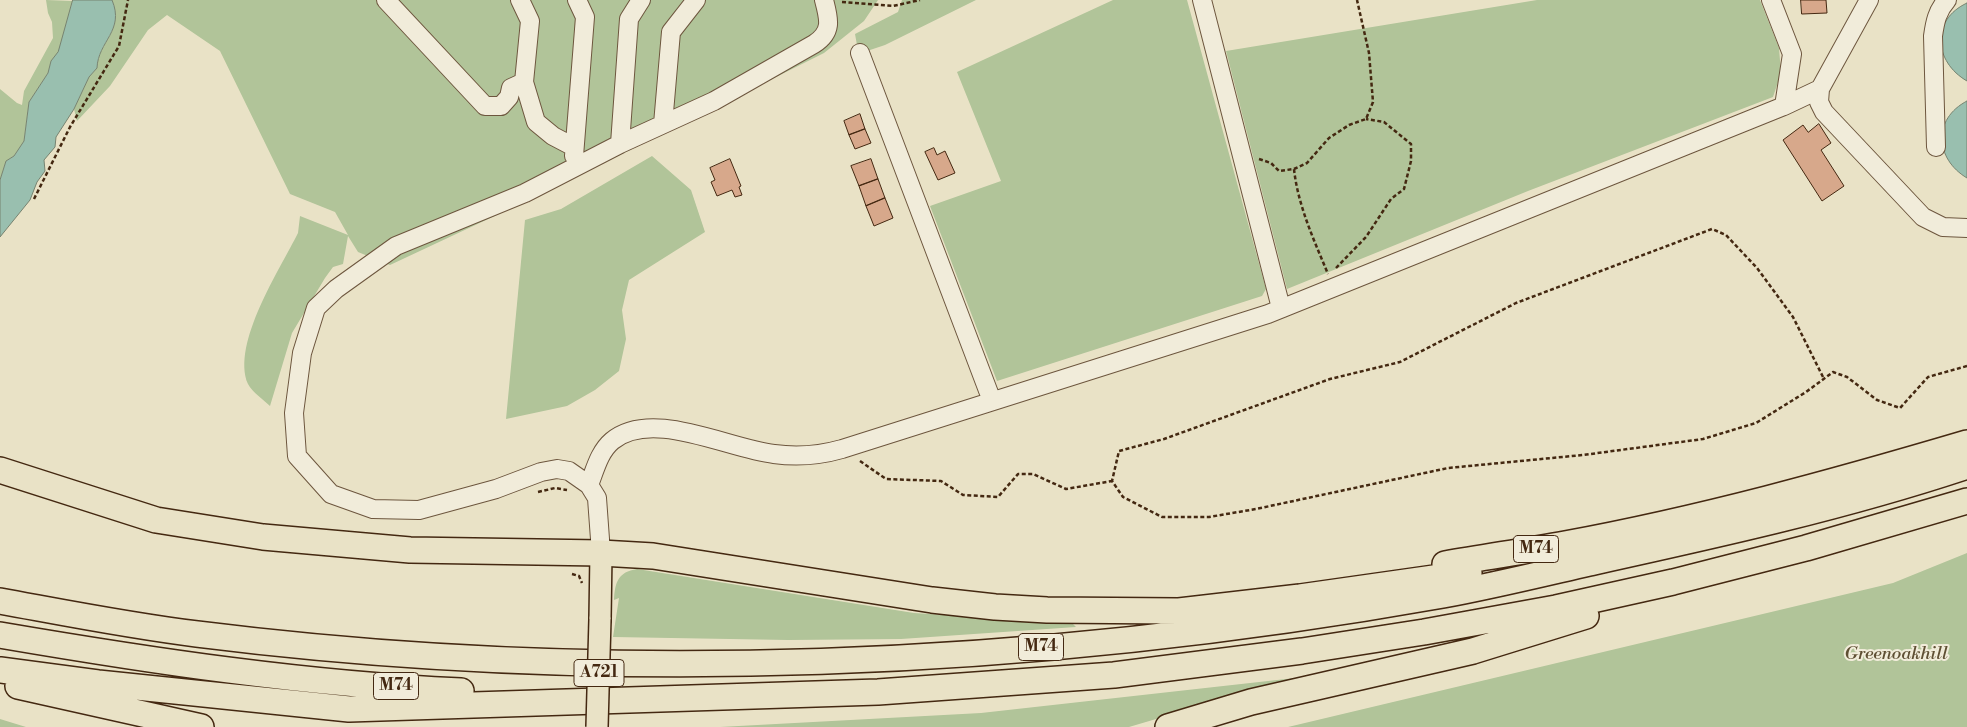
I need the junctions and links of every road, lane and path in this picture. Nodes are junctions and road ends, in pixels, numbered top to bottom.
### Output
1 (128, 0) edge
2 (386, 0) edge
3 (520, 0) edge
4 (577, 0) edge
5 (641, 0) edge
6 (696, 0) edge
7 (920, 0) edge
8 (1202, 0) edge
9 (1357, 0) edge
10 (1771, 0) edge
11 (1868, 0) edge
12 (1947, 0) edge
13 (825, 4) edge
14 (860, 52) dead end
15 (524, 82) junction
16 (1820, 89) junction
17 (1784, 106) junction
18 (1366, 119) junction
19 (663, 124) junction
20 (620, 144) junction
21 (574, 147) junction
22 (1936, 147) dead end
23 (1241, 153) junction
24 (573, 169) junction
25 (1294, 169) junction
26 (34, 199) dead end
27 (1967, 228) edge
28 (1281, 308) junction
29 (1967, 366) edge
30 (1824, 377) junction
31 (992, 401) junction
32 (1967, 443) edge
33 (842, 449) junction
34 (1967, 466) edge
35 (0, 470) edge
36 (1112, 481) junction
37 (589, 485) junction
38 (1967, 501) edge
39 (1924, 515) junction
40 (1725, 534) junction
41 (601, 553) junction
42 (0, 594) edge
43 (0, 601) edge
44 (1096, 610) junction
45 (99, 619) junction
46 (0, 635) edge
47 (0, 670) edge
48 (0, 681) edge
49 (795, 695) junction
50 (201, 727) edge
51 (598, 727) edge
52 (1168, 727) edge

1 - 26 path
2 - 15 street
3 - 15 street
4 - 21 street
5 - 20 street
6 - 19 street
7 - 13 path
8 - 23 street
9 - 18 path
10 - 17 street
11 - 16 street
12 - 22 street
13 - 19 street
14 - 31 street
15 - 21 street
16 - 17 street
16 - 27 street
17 - 28 street
18 - 25 path
18 - 25 path
19 - 20 street
20 - 24 street
21 - 24 street
23 - 25 path
23 - 28 street
24 - 37 street
28 - 31 street
29 - 30 path
30 - 36 path
30 - 36 path
31 - 33 street
32 - 44 highway, M74
33 - 36 path
33 - 37 street
34 - 40 highway, M74
35 - 41 highway, M74
37 - 41 street
38 - 39 highway, M74
39 - 49 highway, M74
39 - 52 highway, M74
40 - 44 highway
40 - 45 highway, M74
41 - 44 highway, M74
41 - 51 main road, A721, bridge
42 - 45 highway, M74
43 - 45 highway, M74
46 - 49 highway, M74
47 - 49 highway
48 - 50 highway

